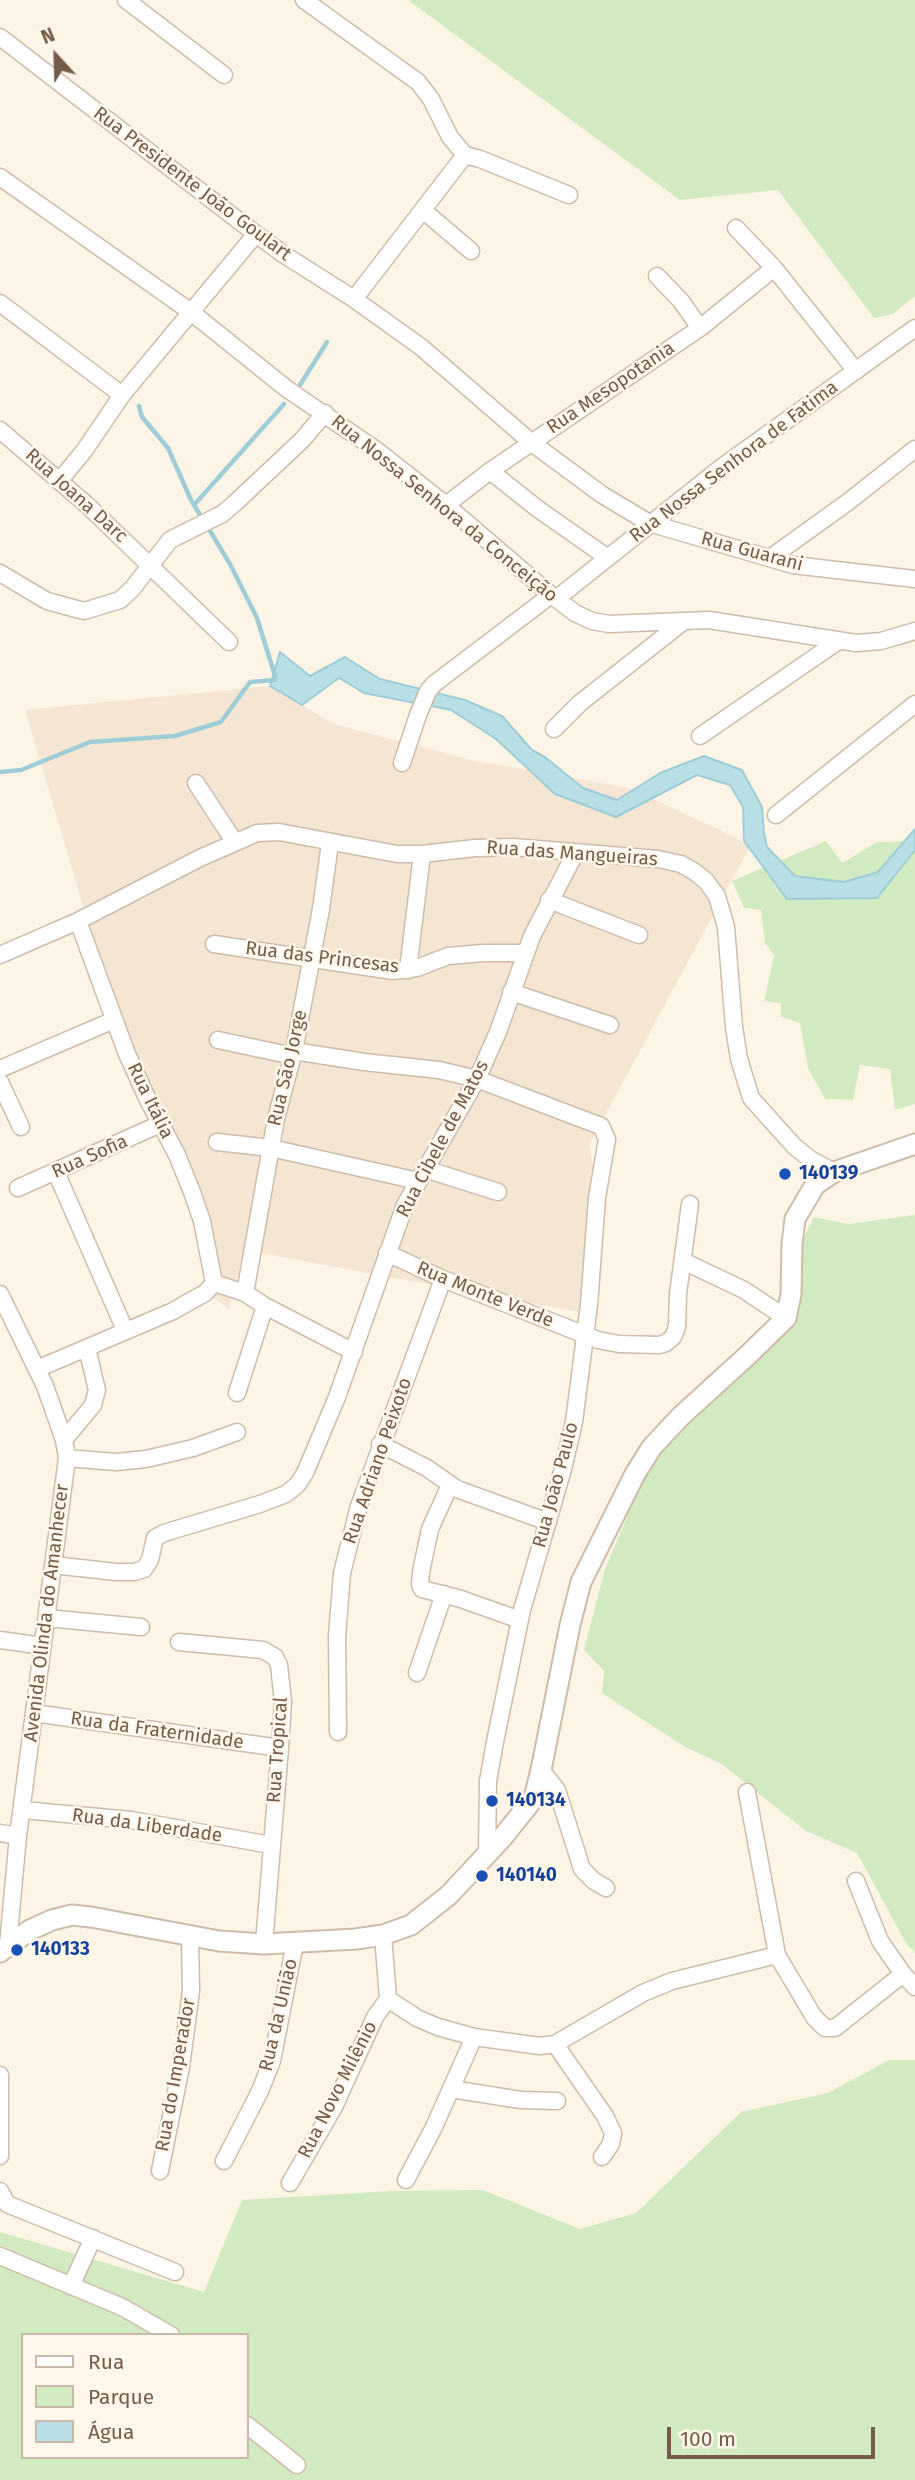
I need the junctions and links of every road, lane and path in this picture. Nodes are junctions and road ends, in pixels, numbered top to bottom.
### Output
1 (126, 0) edge
2 (304, 0) edge
3 (0, 37) edge
4 (224, 75) dead end
5 (465, 155) junction
6 (0, 177) edge
7 (569, 195) dead end
8 (424, 211) junction
9 (736, 229) dead end
10 (256, 234) junction
11 (471, 251) dead end
12 (774, 268) junction
13 (657, 276) dead end
14 (354, 299) junction
15 (0, 303) edge
16 (191, 312) junction
17 (700, 328) junction
18 (915, 328) edge
19 (856, 371) junction
20 (122, 396) junction
21 (325, 414) junction
22 (0, 430) edge
23 (532, 443) junction
24 (915, 449) edge
25 (490, 471) junction
26 (60, 480) junction
27 (446, 505) junction
28 (649, 523) junction
29 (608, 558) junction
30 (769, 558) junction
31 (149, 564) junction
32 (0, 573) edge
33 (915, 579) edge
34 (553, 597) junction
35 (684, 621) junction
36 (915, 631) edge
37 (229, 642) dead end
38 (837, 642) junction
39 (915, 704) edge
40 (554, 729) dead end
41 (700, 736) dead end
42 (402, 763) dead end
43 (196, 783) dead end
44 (776, 815) dead end
45 (234, 841) junction
46 (330, 843) junction
47 (576, 852) junction
48 (422, 854) junction
49 (549, 900) junction
50 (78, 921) junction
51 (639, 935) dead end
52 (214, 944) dead end
53 (525, 953) junction
54 (0, 955) edge
55 (311, 958) junction
56 (408, 970) junction
57 (511, 992) junction
58 (114, 1020) junction
59 (610, 1025) dead end
60 (218, 1040) dead end
61 (293, 1054) junction
62 (0, 1069) edge
63 (477, 1079) junction
64 (0, 1082) edge
65 (160, 1124) junction
66 (21, 1127) dead end
67 (217, 1142) dead end
68 (915, 1144) edge
69 (271, 1148) junction
70 (56, 1172) junction
71 (834, 1172) junction
72 (422, 1175) junction
73 (18, 1188) dead end
74 (498, 1192) dead end
75 (690, 1204) dead end
76 (387, 1253) junction
77 (683, 1261) junction
78 (443, 1279) junction
79 (214, 1283) junction
80 (245, 1293) junction
81 (0, 1294) edge
82 (265, 1307) junction
83 (786, 1318) junction
84 (125, 1330) junction
85 (585, 1335) junction
86 (87, 1348) junction
87 (354, 1352) junction
88 (37, 1369) junction
89 (237, 1393) dead end
90 (237, 1432) dead end
91 (64, 1440) junction
92 (380, 1444) junction
93 (67, 1458) junction
94 (450, 1485) junction
95 (548, 1522) junction
96 (53, 1565) junction
97 (444, 1594) junction
98 (47, 1618) junction
99 (520, 1620) junction
100 (141, 1627) dead end
101 (0, 1640) edge
102 (179, 1642) dead end
103 (43, 1646) junction
104 (417, 1674) dead end
105 (34, 1713) junction
106 (338, 1732) dead end
107 (280, 1748) junction
108 (541, 1770) junction
109 (747, 1792) dead end
110 (23, 1810) junction
111 (0, 1833) edge
112 (18, 1836) junction
113 (271, 1845) junction
114 (487, 1854) junction
115 (856, 1881) dead end
116 (606, 1888) dead end
117 (383, 1935) junction
118 (190, 1937) junction
119 (295, 1943) junction
120 (264, 1944) junction
121 (4, 1948) edge
122 (777, 1955) junction
123 (903, 1974) junction
124 (915, 1987) edge
125 (388, 1999) junction
126 (474, 2037) junction
127 (555, 2044) junction
128 (0, 2075) edge
129 (451, 2089) junction
130 (557, 2101) dead end
131 (0, 2156) edge
132 (602, 2157) dead end
133 (225, 2161) dead end
134 (160, 2171) dead end
135 (406, 2180) dead end
136 (290, 2183) dead end
137 (0, 2191) edge
138 (93, 2238) junction
139 (0, 2256) edge
140 (175, 2272) dead end
141 (71, 2286) junction
142 (168, 2333) edge
143 (248, 2426) edge
144 (297, 2465) dead end

1 - 4 street
2 - 5 street
3 - 10 street, Rua Presidente João Goulart
5 - 7 street
5 - 8 street
6 - 16 street, Rua Nossa Senhora da Conceição
8 - 11 street
8 - 14 street
9 - 12 street
10 - 14 street, Rua Presidente João Goulart
10 - 16 street
12 - 17 street, Rua Mesopotania
12 - 19 street
13 - 17 street
14 - 23 street, Rua Presidente João Goulart
15 - 20 street
16 - 20 street
16 - 21 street, Rua Nossa Senhora da Conceição
17 - 23 street, Rua Mesopotania
18 - 19 street, Rua Nossa Senhora de Fatima
19 - 28 street, Rua Nossa Senhora de Fatima
20 - 26 street
21 - 27 street, Rua Nossa Senhora da Conceição
21 - 31 street
22 - 26 street, Rua Joana Darc
23 - 25 street, Rua Mesopotania
23 - 28 street, Rua Guarani
24 - 30 street
25 - 27 street, Rua Mesopotania
25 - 29 street
26 - 31 street, Rua Joana Darc
27 - 34 street, Rua Nossa Senhora da Conceição
28 - 29 street, Rua Nossa Senhora de Fatima
28 - 30 street, Rua Guarani
29 - 34 street, Rua Nossa Senhora de Fatima
30 - 33 street, Rua Guarani
31 - 32 street
31 - 37 street, Rua Joana Darc
34 - 35 street, Rua Nossa Senhora da Conceição
34 - 42 street, Rua Nossa Senhora de Fatima
35 - 38 street, Rua Nossa Senhora da Conceição
35 - 40 street
36 - 38 street, Rua Nossa Senhora da Conceição
38 - 41 street
39 - 44 street
43 - 45 street
45 - 46 street, Rua das Mangueiras
45 - 50 street, Rua das Mangueiras
46 - 48 street, Rua das Mangueiras
46 - 55 street, Rua São Jorge
47 - 48 street, Rua das Mangueiras
47 - 49 street, Rua Cibele de Matos
47 - 71 street, Rua das Mangueiras
48 - 56 street
49 - 51 street
49 - 53 street, Rua Cibele de Matos
50 - 54 street, Rua das Mangueiras
50 - 58 street, Rua Itália
52 - 55 street, Rua das Princesas
53 - 56 street, Rua das Princesas
53 - 57 street, Rua Cibele de Matos
55 - 56 street, Rua das Princesas
55 - 61 street, Rua São Jorge
57 - 59 street
57 - 63 street, Rua Cibele de Matos
58 - 62 street
58 - 65 street, Rua Itália
60 - 61 street
61 - 63 street
61 - 69 street, Rua São Jorge
63 - 72 street, Rua Cibele de Matos
63 - 85 street, Rua João Paulo
64 - 66 street
65 - 70 street, Rua Sofia
65 - 79 street, Rua Itália
67 - 69 street
68 - 71 street
69 - 72 street
69 - 80 street, Rua São Jorge
70 - 73 street, Rua Sofia
70 - 84 street
71 - 83 street
72 - 74 street
72 - 76 street, Rua Cibele de Matos
75 - 77 street
76 - 78 street, Rua Monte Verde
76 - 87 street, Rua Cibele de Matos
77 - 83 street
77 - 85 street, Rua Monte Verde
78 - 85 street, Rua Monte Verde
78 - 92 street, Rua Adriano Peixoto
79 - 80 street
79 - 84 street
80 - 82 street
81 - 88 street, Avenida Olinda do Amanhecer
82 - 87 street
82 - 89 street
83 - 108 street
84 - 86 street
85 - 95 street, Rua João Paulo
86 - 88 street
86 - 91 street
87 - 96 street, Rua Cibele de Matos
88 - 91 street, Avenida Olinda do Amanhecer
90 - 93 street
91 - 93 street, Avenida Olinda do Amanhecer
92 - 94 street
92 - 106 street, Rua Adriano Peixoto
93 - 96 street, Avenida Olinda do Amanhecer
94 - 95 street
94 - 97 street
95 - 99 street, Rua João Paulo
96 - 98 street, Avenida Olinda do Amanhecer
97 - 99 street
97 - 104 street
98 - 100 street
98 - 103 street, Avenida Olinda do Amanhecer
99 - 114 street, Rua João Paulo
101 - 103 street
102 - 107 street, Rua Tropical
103 - 105 street, Avenida Olinda do Amanhecer
105 - 107 street, Rua da Fraternidade
105 - 110 street, Avenida Olinda do Amanhecer
107 - 113 street, Rua Tropical
108 - 114 street
108 - 116 street
109 - 122 street
110 - 112 street, Avenida Olinda do Amanhecer
110 - 113 street, Rua da Liberdade
111 - 112 street
112 - 121 street, Avenida Olinda do Amanhecer
113 - 120 street, Rua Tropical
114 - 117 street
115 - 123 street
117 - 119 street
117 - 125 street, Rua Novo Milênio
118 - 120 street
118 - 121 street
118 - 134 street, Rua do Imperador
119 - 120 street
119 - 133 street, Rua da União
122 - 123 street
122 - 127 street, Rua Novo Milênio
123 - 124 street
125 - 126 street, Rua Novo Milênio
125 - 136 street, Rua Novo Milênio
126 - 127 street, Rua Novo Milênio
126 - 129 street
127 - 132 street
128 - 131 street
129 - 130 street
129 - 135 street
137 - 138 street
138 - 140 street
138 - 141 street
139 - 141 street
141 - 142 street
143 - 144 street

